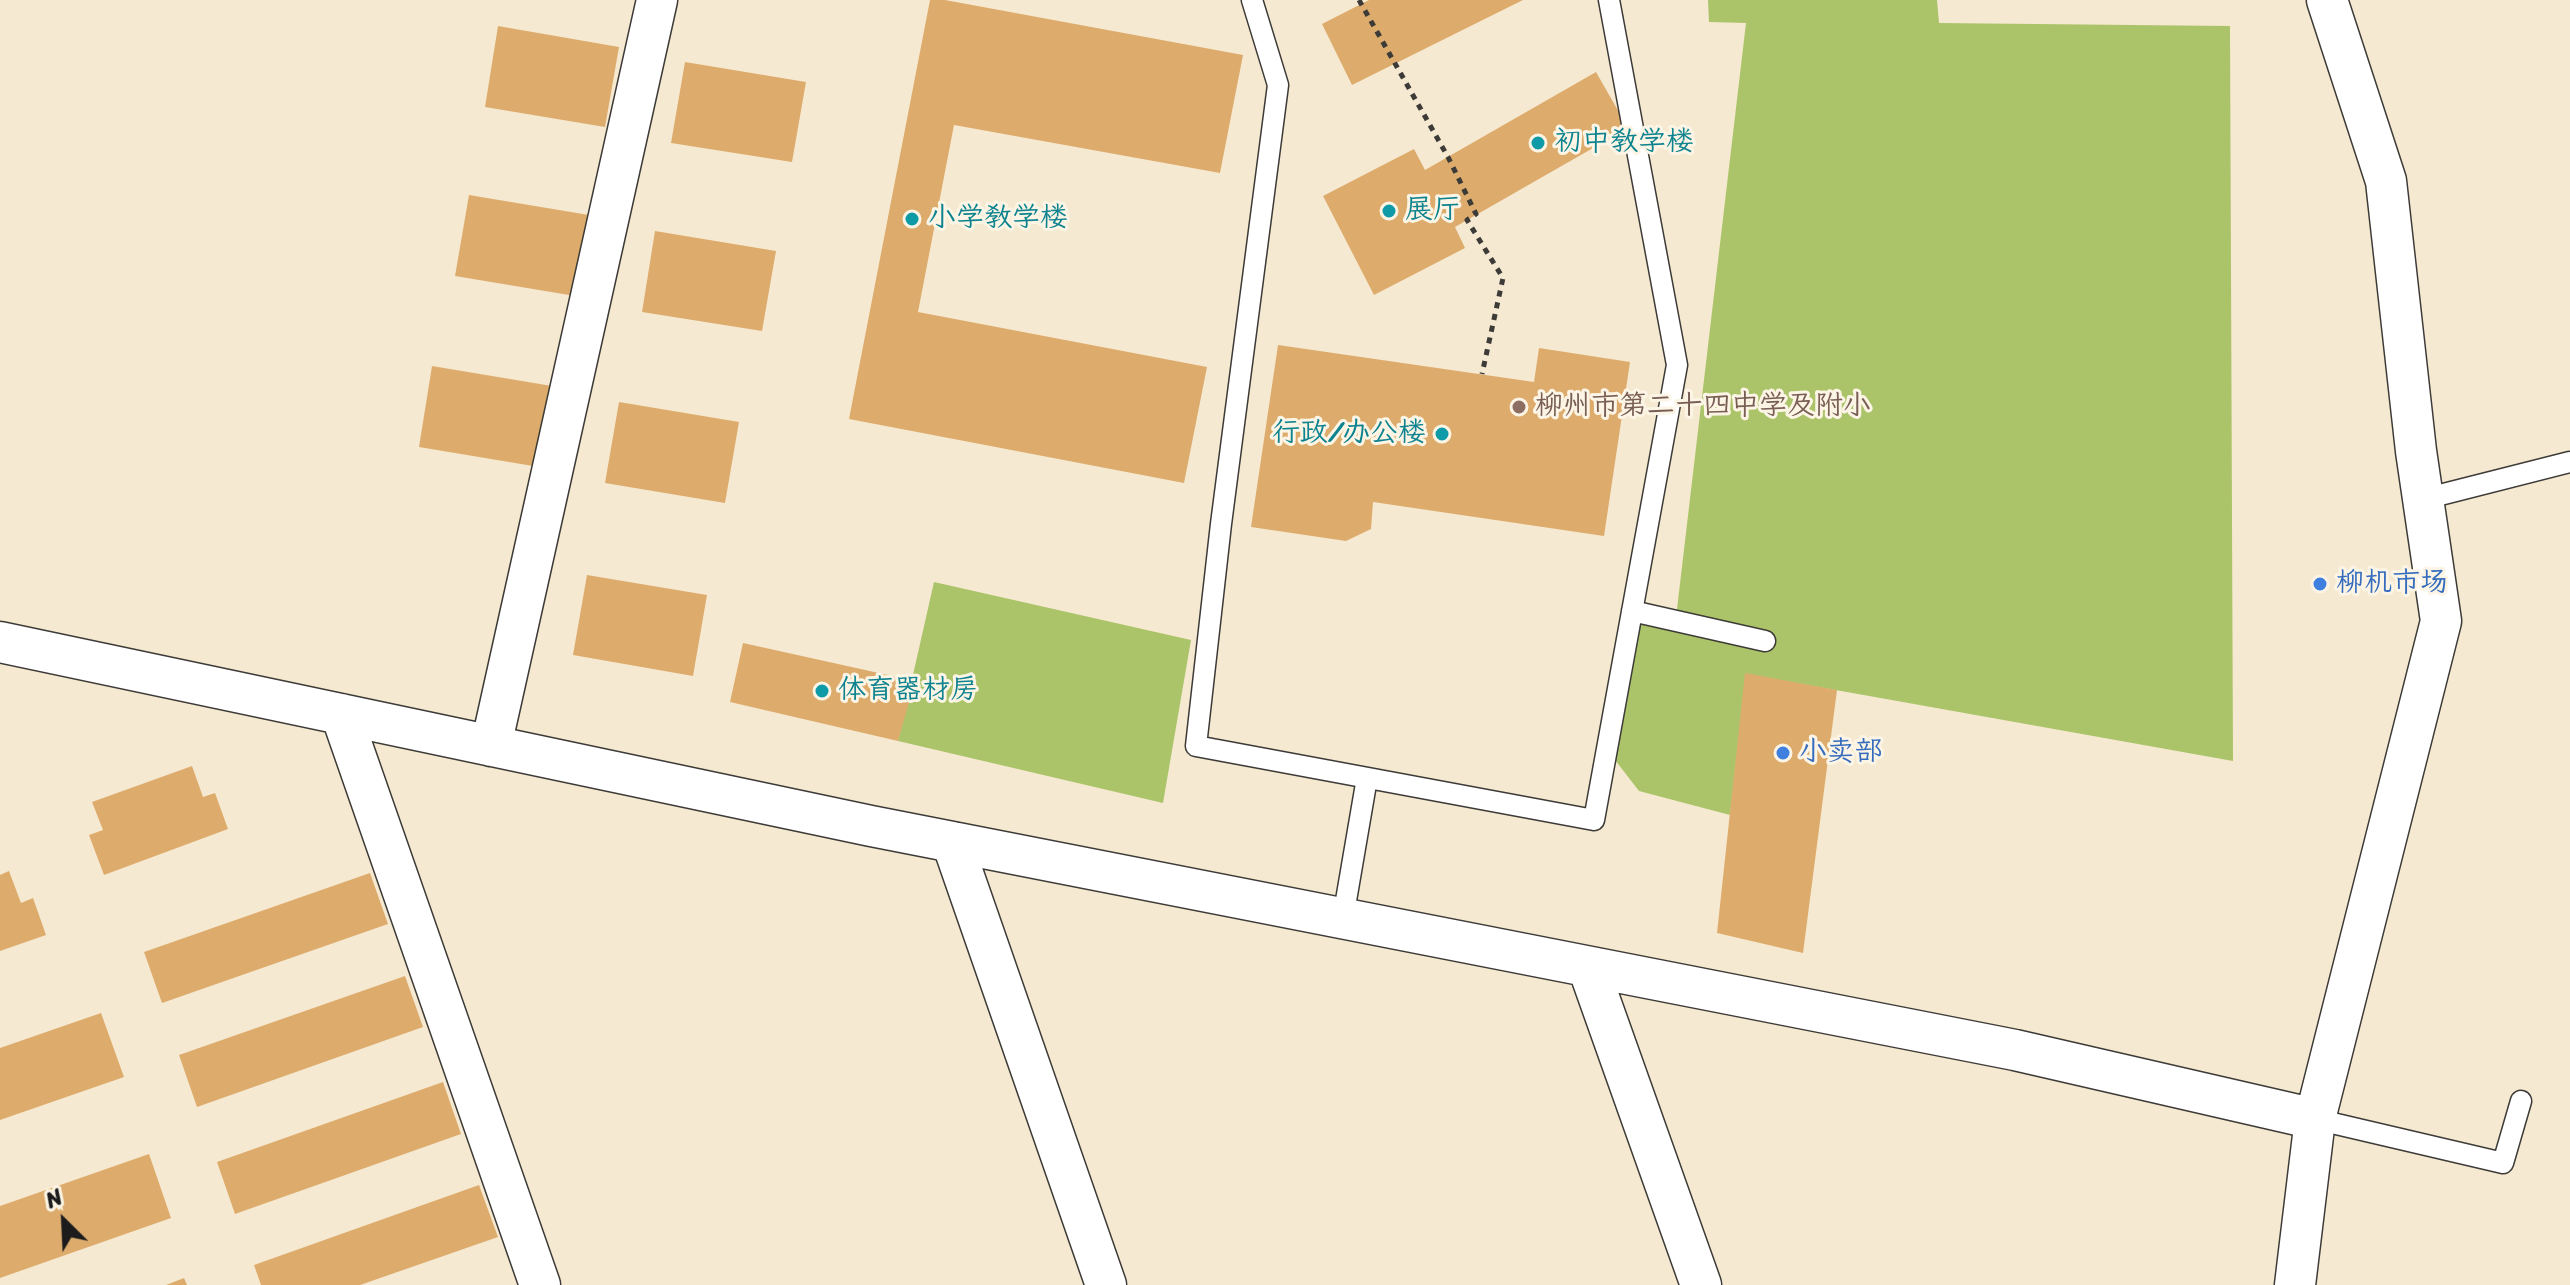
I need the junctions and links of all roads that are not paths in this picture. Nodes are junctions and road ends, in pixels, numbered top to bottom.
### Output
1 (657, 0) edge
2 (1252, 0) edge
3 (1609, 0) edge
4 (2327, 0) edge
5 (2570, 462) edge
6 (2424, 499) junction
7 (1632, 611) junction
8 (1765, 641) dead end
9 (0, 642) edge
10 (341, 714) junction
11 (491, 746) junction
12 (1367, 778) junction
13 (952, 842) junction
14 (1343, 918) junction
15 (1588, 967) junction
16 (2521, 1101) dead end
17 (2315, 1119) junction
18 (540, 1285) edge
19 (1106, 1285) edge
20 (1701, 1285) edge
21 (2295, 1285) edge

1 - 11 street
2 - 12 lane
3 - 7 lane
4 - 6 street
5 - 6 lane
6 - 17 street
7 - 8 lane
7 - 12 lane
9 - 10 street
10 - 11 street
10 - 18 street
11 - 13 street
12 - 14 lane
13 - 14 street
13 - 19 street
14 - 15 street
15 - 17 street
15 - 20 street
16 - 17 lane
17 - 21 street

